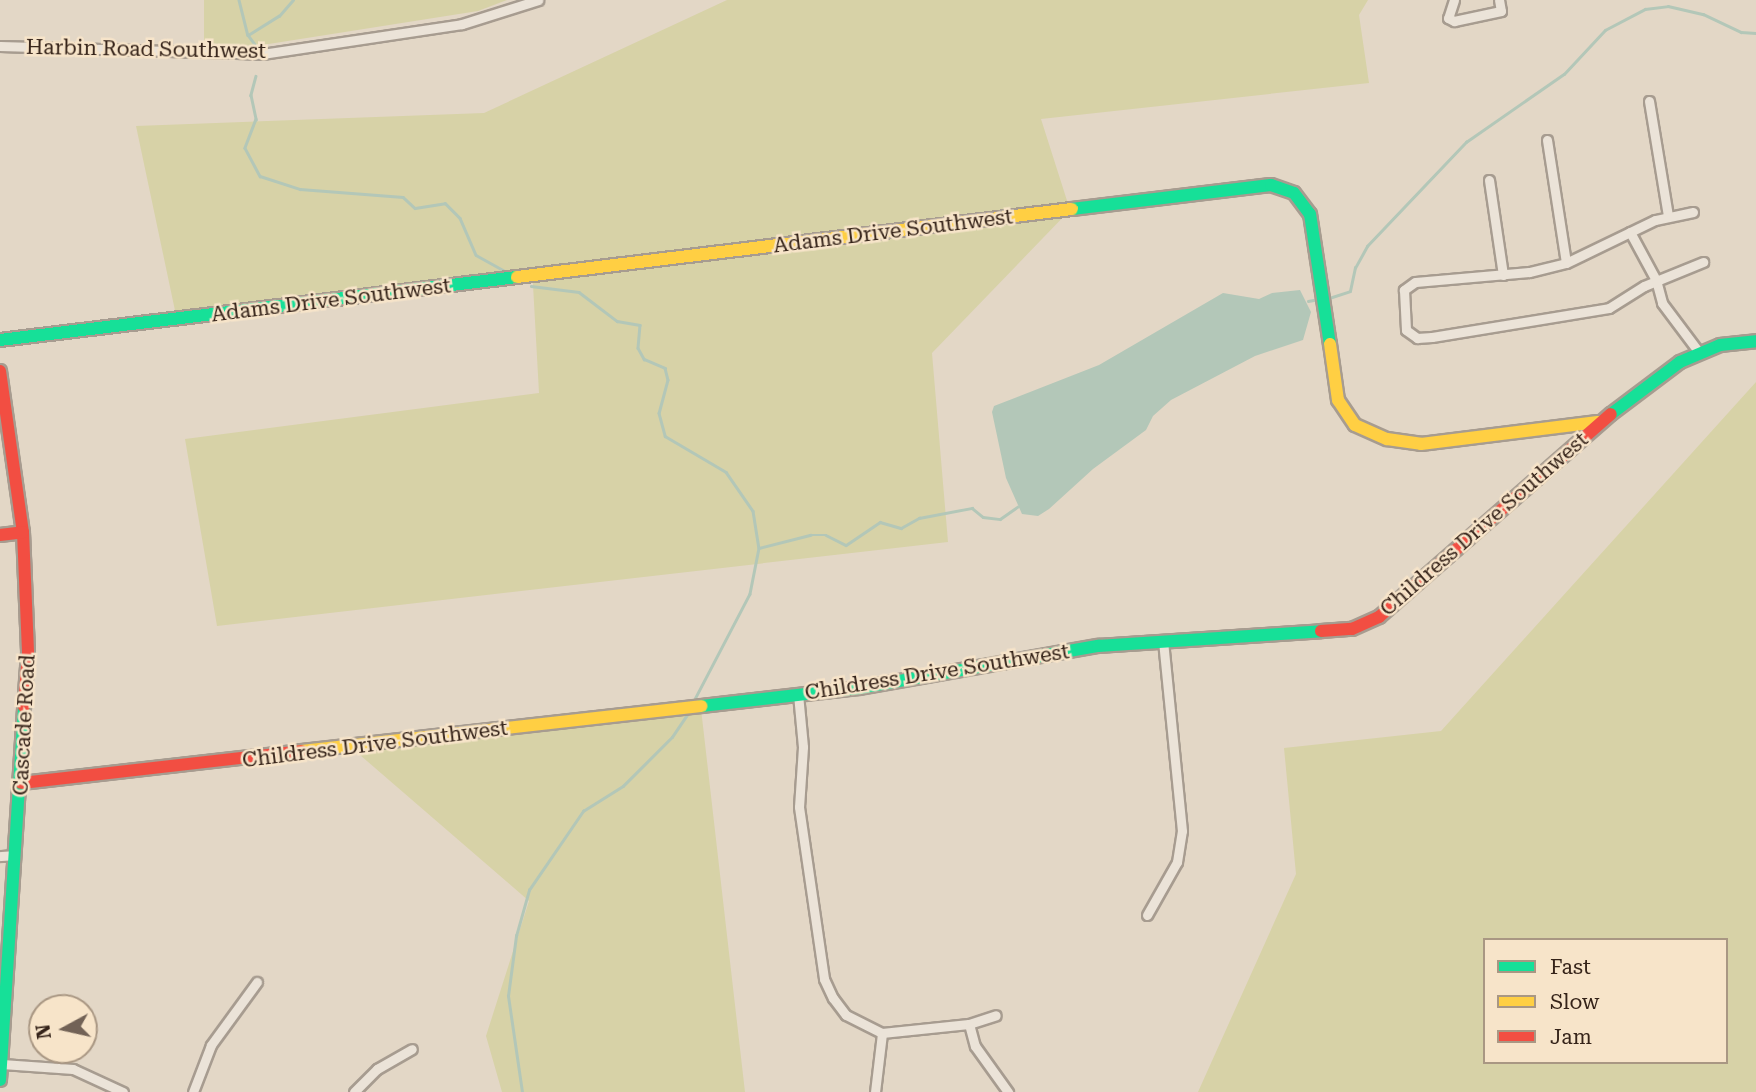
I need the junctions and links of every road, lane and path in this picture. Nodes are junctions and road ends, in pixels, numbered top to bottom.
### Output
1 (538, 0) edge
2 (1454, 0) edge
3 (1499, 0) edge
4 (0, 46) edge
5 (1649, 101) dead end
6 (1547, 140) dead end
7 (1489, 180) dead end
8 (1693, 212) dead end
9 (1668, 216) junction
10 (1630, 232) junction
11 (1703, 262) dead end
12 (1566, 263) junction
13 (1503, 275) junction
14 (1656, 280) junction
15 (0, 340) edge
16 (1756, 341) edge
17 (1698, 351) junction
18 (0, 371) edge
19 (1600, 422) junction
20 (23, 532) junction
21 (0, 535) edge
22 (1163, 641) junction
23 (798, 694) junction
24 (21, 783) junction
25 (15, 855) junction
26 (0, 856) edge
27 (1147, 915) dead end
28 (257, 982) dead end
29 (996, 1015) dead end
30 (969, 1024) junction
31 (883, 1033) junction
32 (412, 1049) dead end
33 (2, 1064) edge
34 (0, 1080) edge
35 (122, 1092) edge
36 (193, 1092) edge
37 (354, 1092) edge
38 (875, 1092) edge
39 (1008, 1092) edge

1 - 4 street, Harbin Road Southwest
2 - 3 street
5 - 9 street
6 - 12 street
7 - 13 street
8 - 9 street
9 - 10 street
10 - 12 street
10 - 14 street
11 - 14 street
12 - 13 street
13 - 14 street
14 - 17 street
15 - 19 street, Adams Drive Southwest
16 - 17 street, Childress Drive Southwest
17 - 19 street, Childress Drive Southwest
18 - 20 street, Cascade Road
19 - 22 street, Childress Drive Southwest
20 - 21 street
20 - 24 street, Cascade Road
22 - 23 street, Childress Drive Southwest
22 - 27 street
23 - 24 street, Childress Drive Southwest
23 - 31 street
24 - 25 street, Cascade Road
25 - 26 street
25 - 33 street, Cascade Road
28 - 36 street
29 - 30 street
30 - 31 street
30 - 39 street
31 - 38 street
32 - 37 street
33 - 34 street, Cascade Road
33 - 35 street

